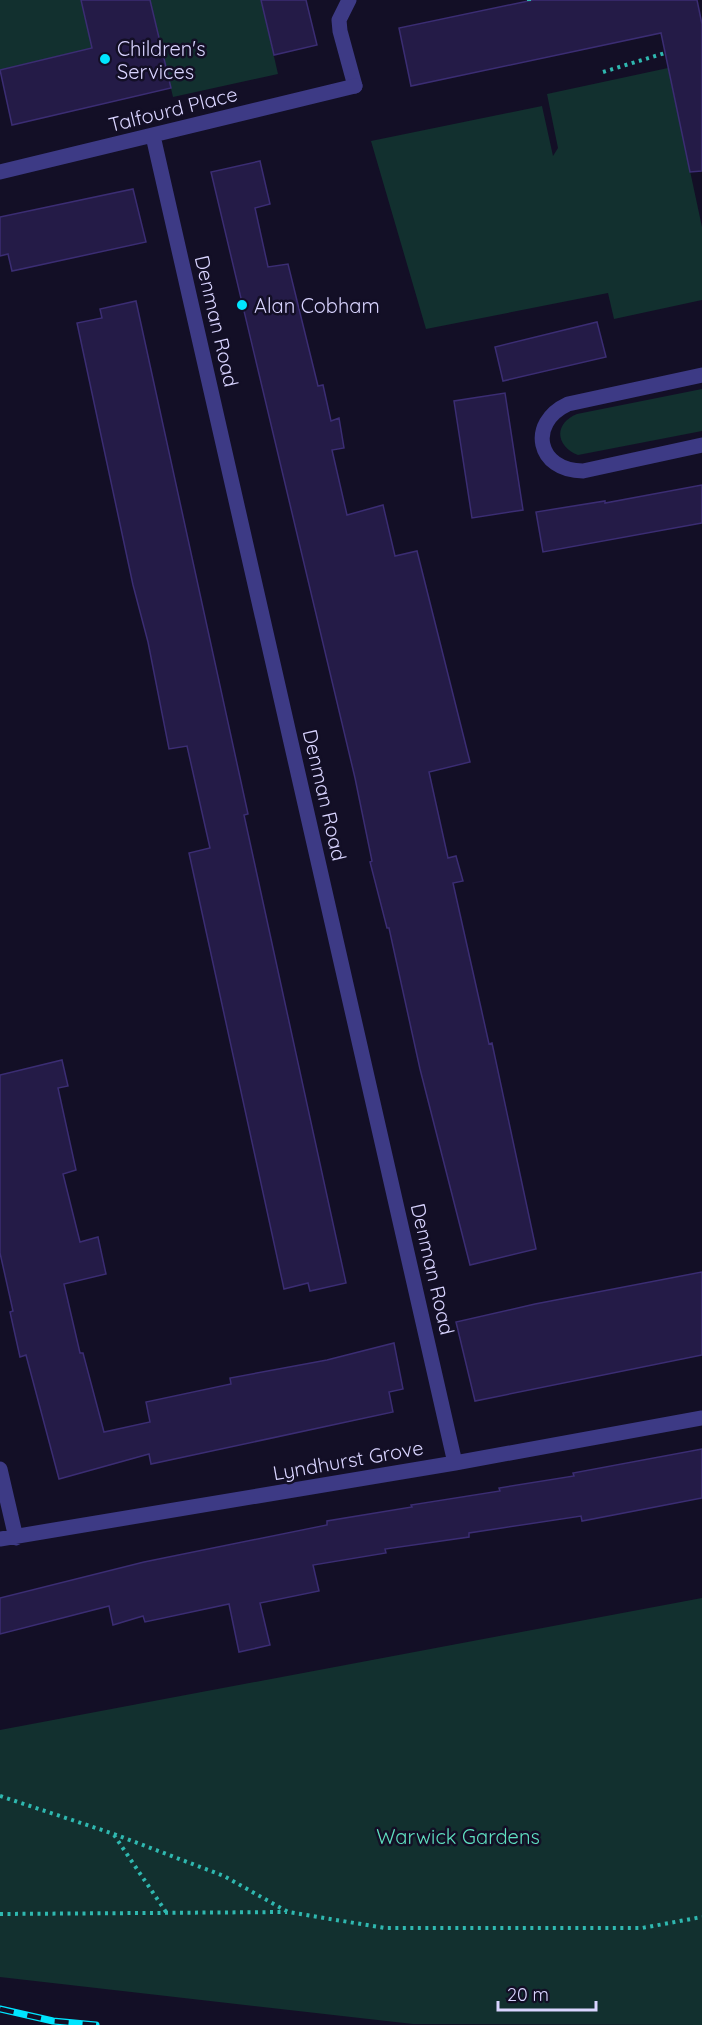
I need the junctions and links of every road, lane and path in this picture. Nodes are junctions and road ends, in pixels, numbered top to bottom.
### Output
1 (349, 0) edge
2 (665, 53) dead end
3 (603, 72) dead end
4 (153, 136) junction
5 (0, 172) edge
6 (702, 375) edge
7 (702, 445) edge
8 (702, 1418) edge
9 (455, 1463) junction
10 (0, 1469) edge
11 (16, 1538) junction
12 (0, 1539) edge
13 (0, 1796) edge
14 (114, 1834) junction
15 (166, 1912) junction
16 (288, 1912) junction
17 (0, 1914) edge
18 (702, 1917) edge

1 - 4 street, Talfourd Place
2 - 3 path
4 - 5 street, Talfourd Place
4 - 9 street, Denman Road
6 - 7 street
8 - 9 street, Lyndhurst Grove
9 - 11 street, Lyndhurst Grove
10 - 11 street
11 - 12 street, Lyndhurst Grove
13 - 14 path
14 - 15 path
14 - 16 path
15 - 16 path
15 - 17 path
16 - 18 path

